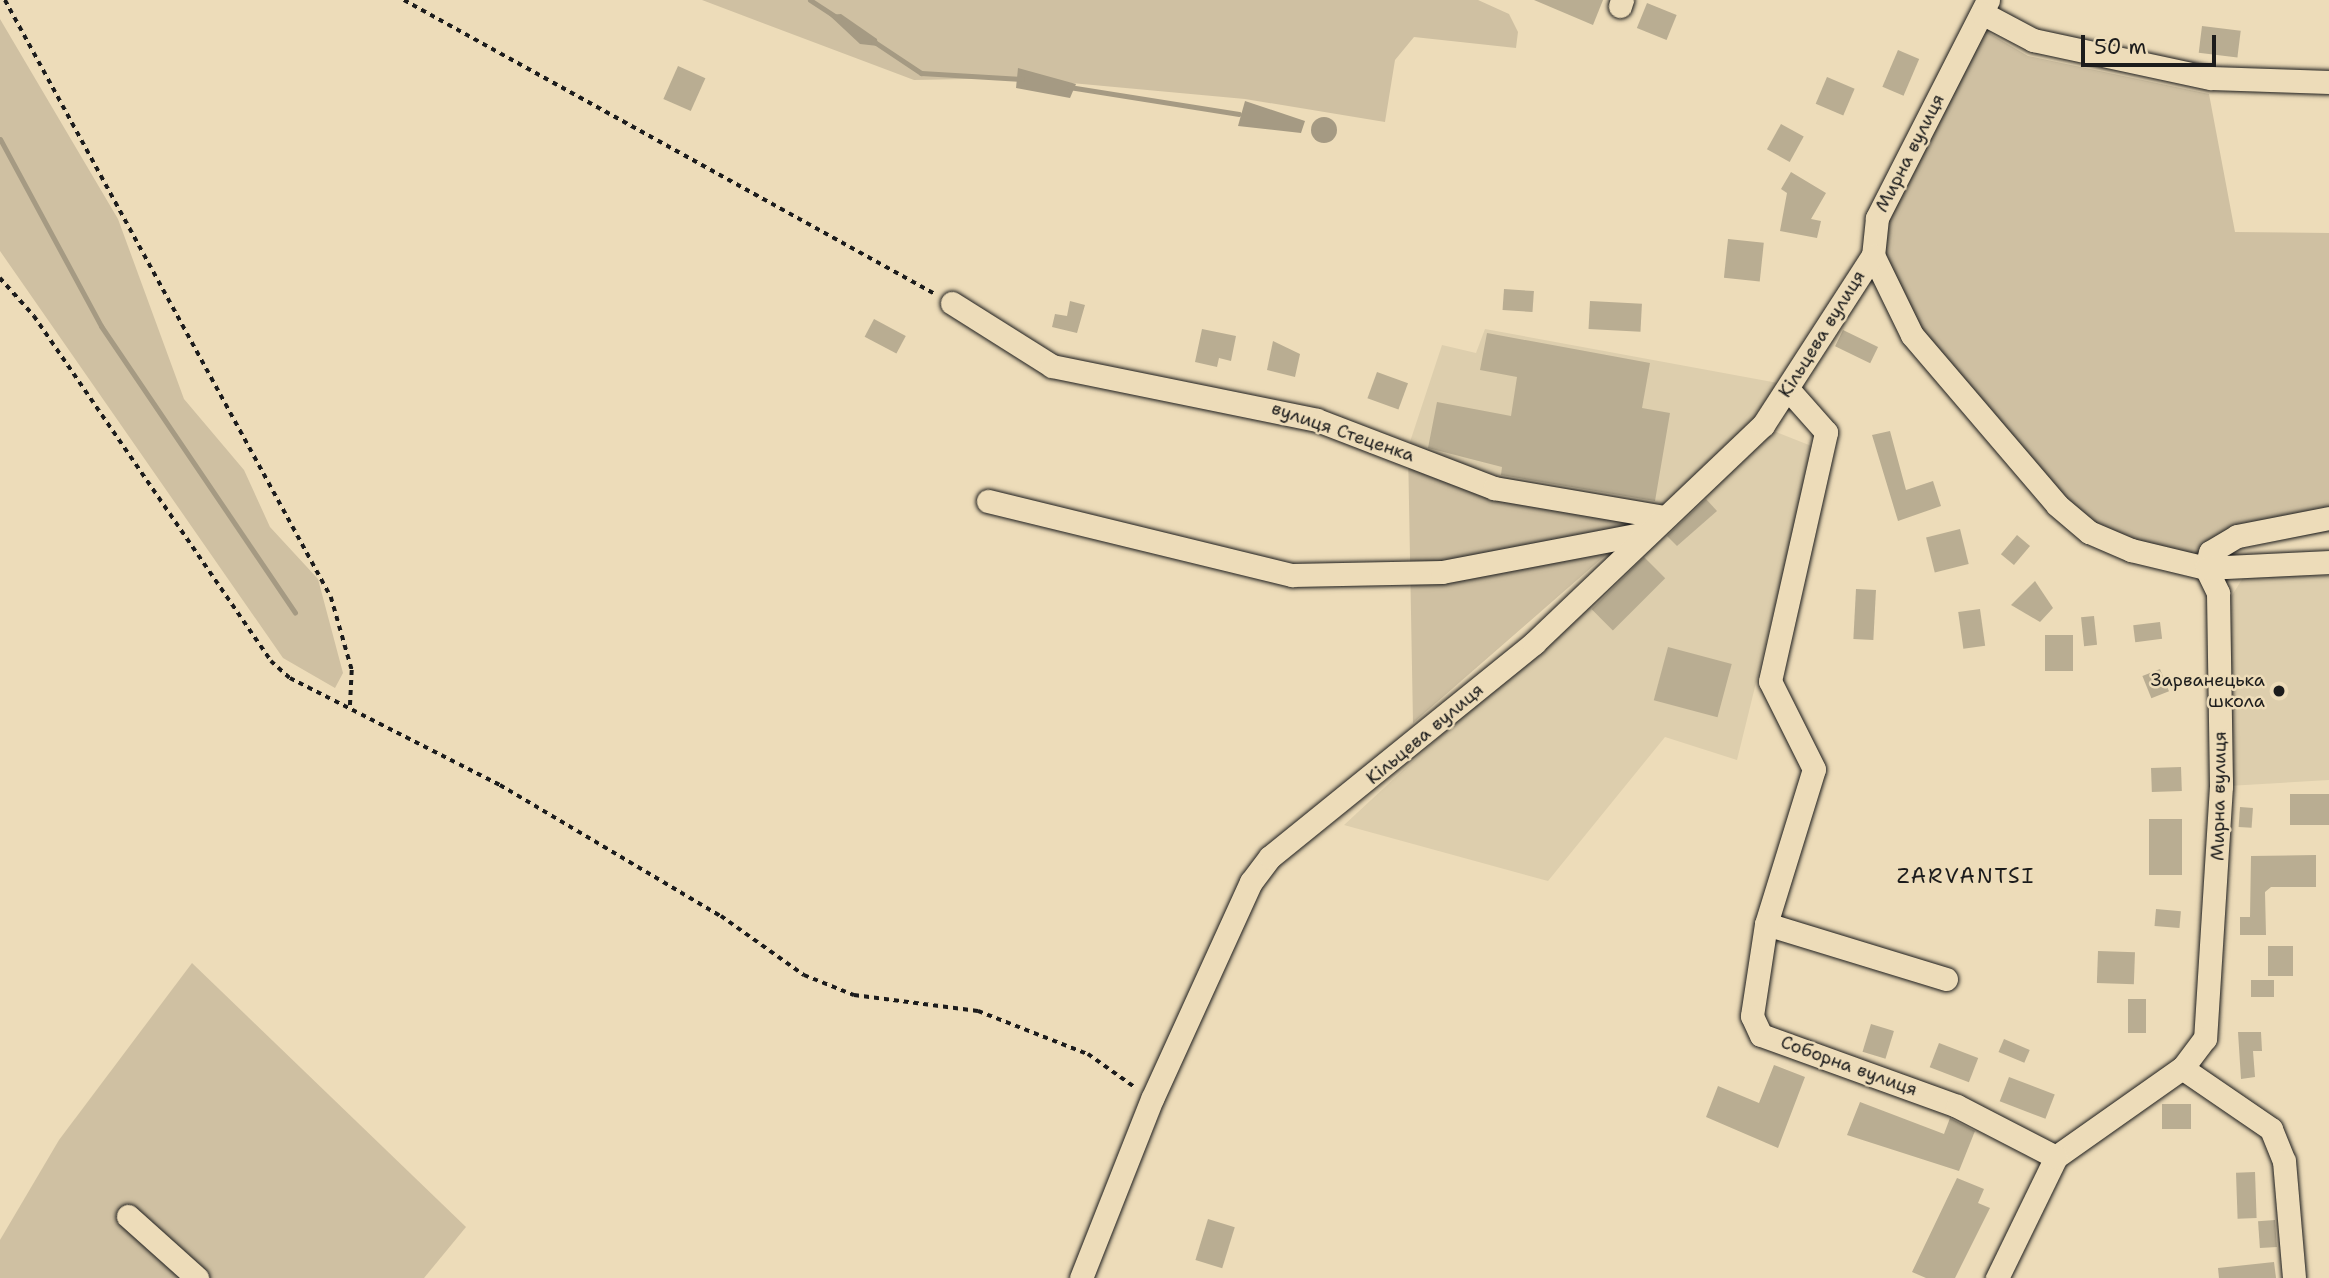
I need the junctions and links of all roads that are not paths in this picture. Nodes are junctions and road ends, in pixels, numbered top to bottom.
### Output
1 (1985, 7) edge
2 (2329, 82) edge
3 (1872, 255) junction
4 (952, 303) road end
5 (1788, 389) junction
6 (988, 501) dead end
7 (1664, 517) junction
8 (2329, 518) edge
9 (1647, 533) junction
10 (2329, 562) edge
11 (2206, 568) junction
12 (1766, 924) junction
13 (1946, 979) dead end
14 (2182, 1068) junction
15 (2056, 1157) junction
16 (128, 1216) dead end
17 (197, 1278) edge
18 (1081, 1278) edge
19 (1997, 1278) edge
20 (2294, 1278) edge

1 - 2 street
1 - 3 street, Мирна вулиця
3 - 5 street, Кільцева вулиця
3 - 11 street
4 - 7 street, вулиця Стеценка
5 - 7 street, Кільцева вулиця
5 - 12 street, Соборна вулиця
6 - 9 street
7 - 9 street, Кільцева вулиця
8 - 11 street
9 - 18 street, Кільцева вулиця
10 - 11 street
11 - 14 street, Мирна вулиця
12 - 13 street
12 - 15 street, Соборна вулиця
14 - 15 street, Мирна вулиця
14 - 20 street
15 - 19 street, Мирна вулиця
16 - 17 street

